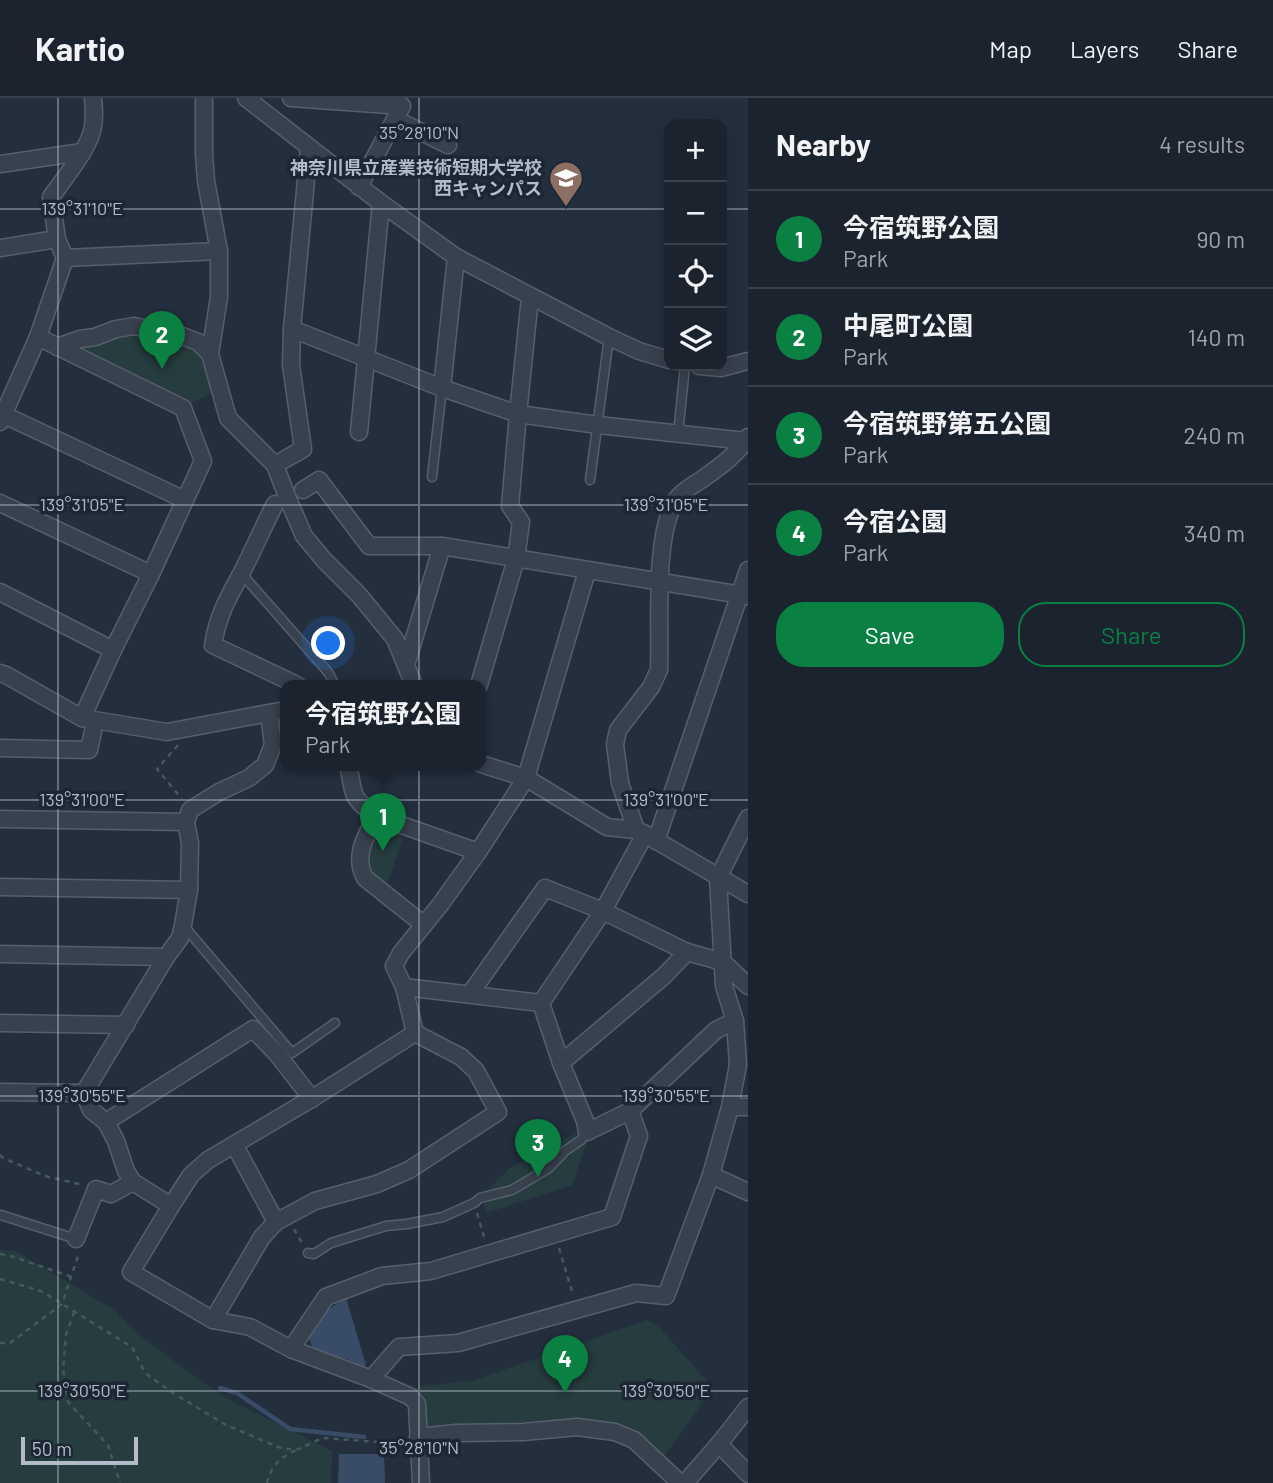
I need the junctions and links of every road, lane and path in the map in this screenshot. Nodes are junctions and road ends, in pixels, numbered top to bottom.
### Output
1 (93, 98) edge
2 (204, 98) edge
3 (246, 98) edge
4 (291, 98) edge
5 (395, 119) junction
6 (447, 145) dead end
7 (309, 148) junction
8 (82, 152) junction
9 (0, 164) edge
10 (359, 187) junction
11 (381, 204) junction
12 (57, 239) junction
13 (0, 248) edge
14 (219, 251) junction
15 (456, 257) junction
16 (65, 258) junction
17 (530, 297) junction
18 (292, 329) junction
19 (38, 337) junction
20 (608, 337) junction
21 (57, 347) junction
22 (210, 354) junction
23 (365, 357) junction
24 (664, 358) edge
25 (748, 361) edge
26 (727, 366) edge
27 (684, 371) edge
28 (442, 388) junction
29 (517, 414) junction
30 (1, 416) edge
31 (598, 425) junction
32 (359, 432) dead end
33 (678, 434) junction
34 (747, 439) edge
35 (275, 465) junction
36 (432, 477) dead end
37 (590, 481) dead end
38 (287, 495) junction
39 (185, 500) junction
40 (0, 503) edge
41 (442, 547) junction
42 (516, 559) junction
43 (748, 570) edge
44 (587, 571) junction
45 (241, 573) junction
46 (151, 574) junction
47 (661, 582) junction
48 (0, 592) edge
49 (744, 596) edge
50 (113, 650) junction
51 (407, 665) junction
52 (0, 673) edge
53 (286, 680) edge
54 (332, 680) edge
55 (412, 680) edge
56 (480, 680) edge
57 (277, 712) edge
58 (89, 720) junction
59 (180, 744) dead end
60 (0, 748) edge
61 (486, 766) edge
62 (349, 771) edge
63 (526, 778) junction
64 (178, 795) dead end
65 (376, 816) junction
66 (748, 818) edge
67 (0, 819) edge
68 (186, 822) junction
69 (646, 835) junction
70 (478, 852) junction
71 (718, 878) junction
72 (0, 887) edge
73 (189, 890) junction
74 (748, 894) edge
75 (603, 911) junction
76 (183, 925) junction
77 (424, 925) junction
78 (687, 952) junction
79 (0, 954) edge
80 (166, 957) junction
81 (723, 962) junction
82 (748, 986) edge
83 (404, 987) junction
84 (470, 994) junction
85 (541, 1003) junction
86 (735, 1021) junction
87 (0, 1023) edge
88 (335, 1023) dead end
89 (126, 1024) junction
90 (415, 1033) junction
91 (561, 1063) junction
92 (0, 1092) edge
93 (85, 1093) junction
94 (312, 1099) junction
95 (730, 1107) junction
96 (748, 1107) edge
97 (630, 1111) junction
98 (106, 1122) junction
99 (587, 1132) junction
100 (235, 1146) junction
101 (0, 1155) edge
102 (711, 1175) junction
103 (133, 1182) junction
104 (96, 1189) junction
105 (748, 1192) edge
106 (171, 1206) junction
107 (477, 1214) dead end
108 (1, 1215) edge
109 (276, 1222) junction
110 (293, 1228) dead end
111 (555, 1233) junction
112 (76, 1239) junction
113 (487, 1247) dead end
114 (0, 1254) edge
115 (308, 1254) joint
116 (72, 1277) junction
117 (0, 1279) edge
118 (62, 1304) junction
119 (577, 1309) junction
120 (74, 1311) junction
121 (214, 1320) junction
122 (0, 1343) edge
123 (291, 1349) junction
124 (371, 1379) junction
125 (748, 1407) edge
126 (418, 1437) junction
127 (719, 1444) junction
128 (299, 1448) junction
129 (748, 1474) edge
130 (120, 1483) edge
131 (267, 1483) edge
132 (421, 1483) edge
133 (682, 1483) edge

1 - 8 street
2 - 14 street
3 - 7 street
4 - 5 street
5 - 6 street
5 - 10 street
7 - 10 street
7 - 18 street
8 - 9 street
8 - 12 street
10 - 11 street
11 - 15 street
11 - 23 street
12 - 13 street
12 - 16 street
14 - 16 street
14 - 22 street
15 - 17 street
15 - 28 street
16 - 19 street
17 - 20 street
17 - 29 street
18 - 23 street
18 - 35 street
19 - 21 street
19 - 30 street
20 - 24 street
20 - 31 lane
21 - 22 street
21 - 39 street
22 - 35 street
23 - 28 street
23 - 32 street
25 - 26 street
27 - 33 lane
28 - 29 street
28 - 36 lane
29 - 31 street
29 - 42 street
30 - 39 street
31 - 33 street
31 - 37 lane
33 - 34 street
34 - 47 street
35 - 38 street
38 - 41 street
38 - 45 street
38 - 51 street
39 - 46 street
40 - 46 street
41 - 42 street
41 - 51 street
42 - 44 street
42 - 56 street
43 - 49 street
44 - 47 street
44 - 63 street
45 - 53 street
45 - 54 lane
46 - 50 street
47 - 49 street
47 - 69 street
48 - 50 street
49 - 69 street
50 - 58 street
51 - 55 street
52 - 58 street
57 - 58 street
57 - 68 street
58 - 60 street
59 - 64 path
61 - 63 street
62 - 65 street
63 - 69 street
63 - 70 street
65 - 70 street
65 - 77 street
66 - 71 street
67 - 68 street
68 - 73 street
69 - 71 street
69 - 75 street
70 - 77 street
71 - 74 street
71 - 81 street
72 - 73 street
73 - 76 street
75 - 78 street
75 - 84 street
75 - 85 street
76 - 80 street
76 - 88 lane
77 - 83 street
78 - 81 street
78 - 91 street
79 - 80 street
80 - 89 street
81 - 82 street
81 - 86 street
83 - 84 street
83 - 90 street
84 - 85 street
85 - 91 street
86 - 95 street
86 - 97 street
87 - 89 street
89 - 93 street
90 - 94 street
90 - 109 street
91 - 99 street
92 - 93 street
93 - 98 street
94 - 98 street
94 - 100 street
95 - 96 street
95 - 102 street
97 - 99 street
97 - 111 street
98 - 103 street
99 - 115 lane
100 - 106 street
100 - 109 street
101 - 104 path
102 - 105 street
102 - 119 street
103 - 104 street
103 - 106 street
104 - 112 street
106 - 121 street
107 - 113 path
108 - 112 lane
109 - 121 street
110 - 115 path
111 - 119 path
111 - 123 street
112 - 116 path
114 - 116 path
116 - 118 path
117 - 118 path
118 - 120 path
118 - 122 path
119 - 124 street
120 - 128 path
120 - 130 path
121 - 123 street
123 - 124 street
124 - 126 street
125 - 127 street
126 - 128 path
126 - 132 street
126 - 133 street
127 - 129 street
127 - 133 street
128 - 131 path

